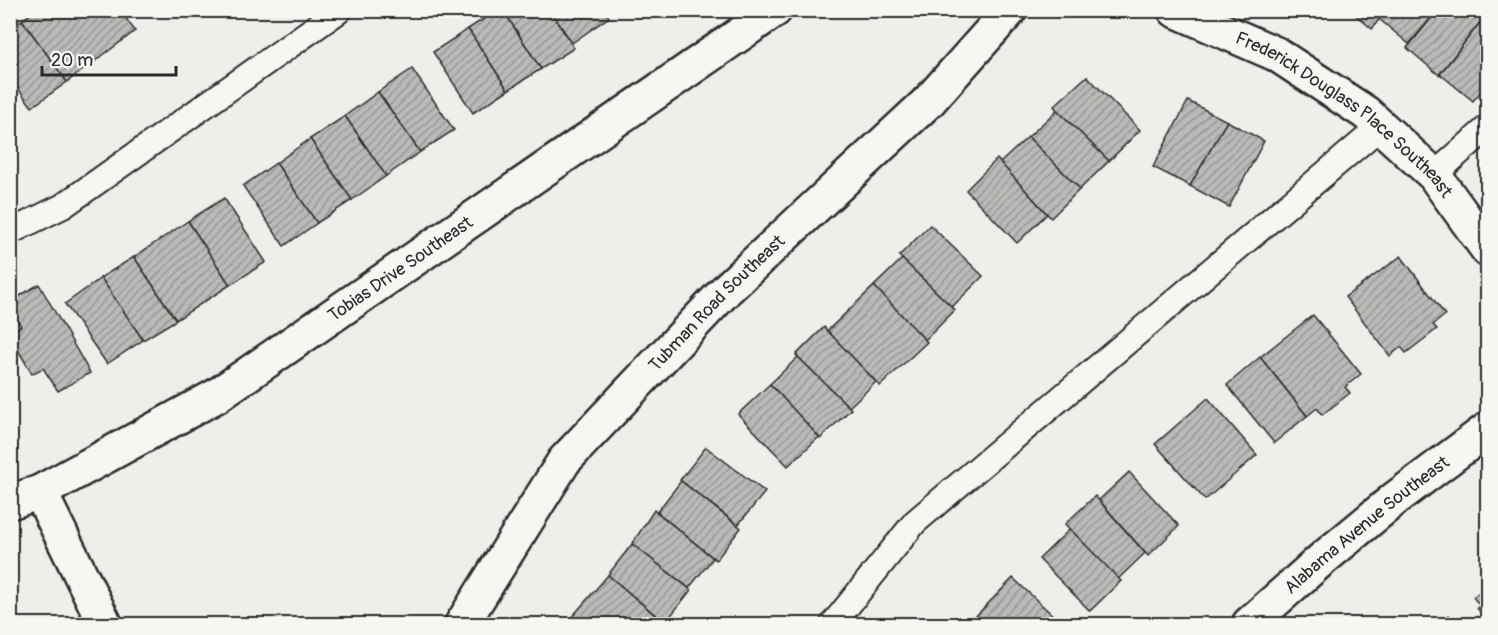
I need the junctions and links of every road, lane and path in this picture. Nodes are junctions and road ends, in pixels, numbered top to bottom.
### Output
1 (340, 10) edge
2 (774, 10) edge
3 (1010, 10) edge
4 (1175, 10) edge
5 (1381, 126) junction
6 (1488, 127) edge
7 (1434, 175) junction
8 (10, 232) edge
9 (1488, 250) edge
10 (1488, 429) edge
11 (25, 497) edge
12 (105, 624) edge
13 (462, 624) edge
14 (833, 624) edge
15 (1249, 624) edge

1 - 8 lane
2 - 11 street, Tobias Drive Southeast
3 - 13 street, Tubman Road Southeast
4 - 5 street, Frederick Douglass Place Southeast
5 - 7 street, Frederick Douglass Place Southeast
5 - 14 lane
6 - 7 lane
7 - 9 street, Frederick Douglass Place Southeast
10 - 15 street, Alabama Avenue Southeast
11 - 12 street

